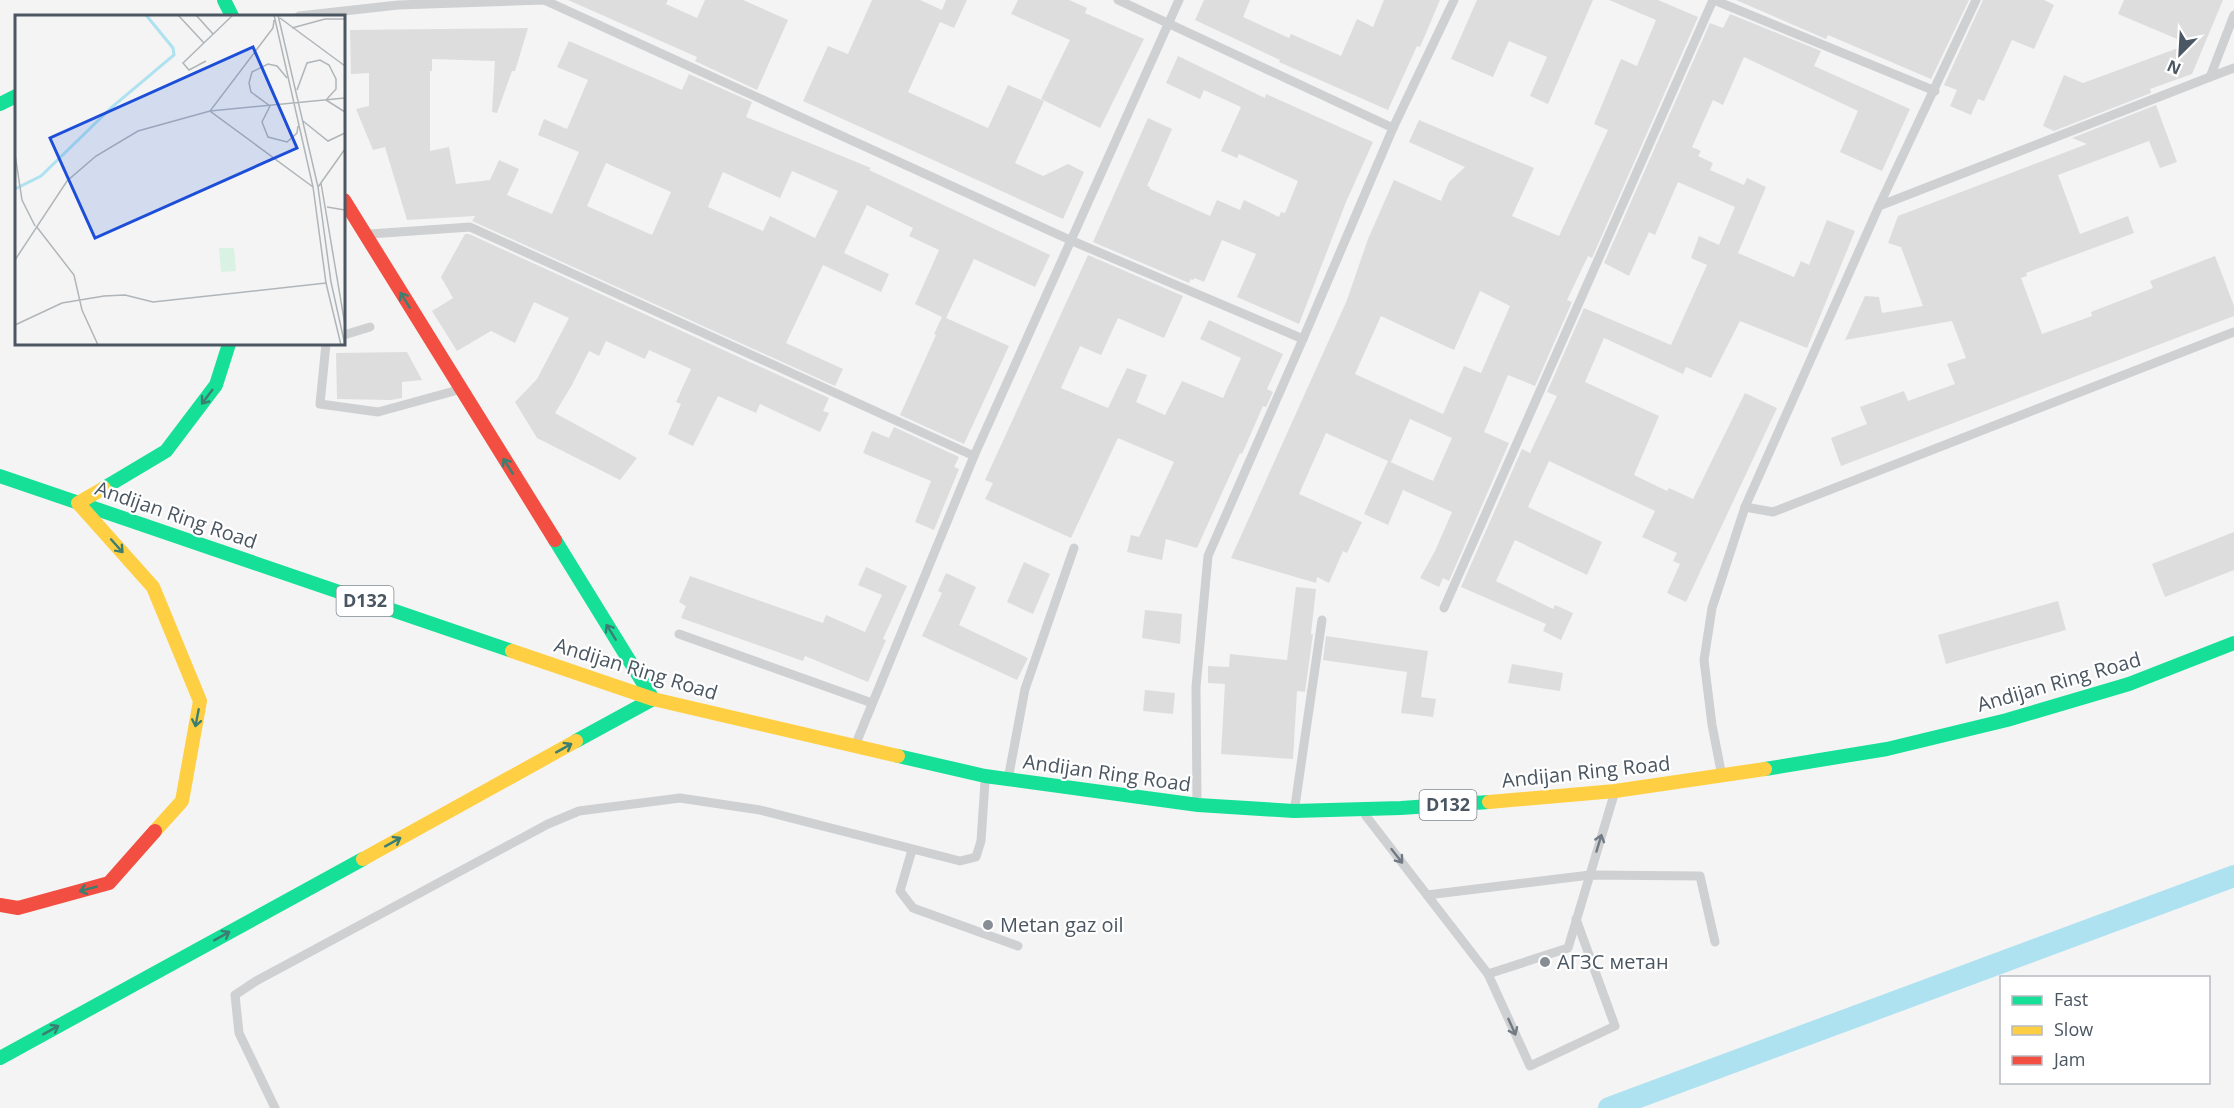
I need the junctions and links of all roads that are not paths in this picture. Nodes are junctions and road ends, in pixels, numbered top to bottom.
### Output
1 (224, 0) edge
2 (544, 0) edge
3 (1118, 0) edge
4 (1179, 0) edge
5 (1454, 0) edge
6 (1713, 0) edge
7 (1976, 0) edge
8 (398, 3) edge
9 (232, 15) edge
10 (307, 15) edge
11 (2234, 15) edge
12 (1168, 23) junction
13 (2234, 68) edge
14 (2210, 77) junction
15 (1935, 91) junction
16 (15, 96) edge
17 (0, 104) edge
18 (1393, 128) junction
19 (345, 202) edge
20 (1879, 206) junction
21 (364, 234) junction
22 (1070, 240) junction
23 (370, 327) dead end
24 (2234, 332) edge
25 (345, 335) edge
26 (1303, 339) junction
27 (229, 345) edge
28 (326, 345) edge
29 (461, 389) junction
30 (974, 456) junction
31 (0, 476) edge
32 (78, 502) junction
33 (1745, 507) junction
34 (1074, 548) dead end
35 (1444, 608) dead end
36 (1322, 620) dead end
37 (679, 634) dead end
38 (2234, 644) edge
39 (653, 699) junction
40 (872, 703) junction
41 (854, 747) junction
42 (985, 776) junction
43 (1722, 776) junction
44 (1008, 780) junction
45 (1615, 791) junction
46 (1197, 805) junction
47 (1361, 809) junction
48 (1294, 811) junction
49 (912, 850) junction
50 (1590, 875) junction
51 (1427, 895) junction
52 (0, 904) edge
53 (1576, 919) junction
54 (1715, 942) dead end
55 (1018, 946) dead end
56 (1488, 974) junction
57 (0, 1058) edge
58 (275, 1108) edge

1 - 9 main road
2 - 8 lane
2 - 22 lane
3 - 12 lane
4 - 12 lane
5 - 18 lane
6 - 15 lane
6 - 35 lane
7 - 15 lane
8 - 10 lane
11 - 14 lane
12 - 18 lane
12 - 22 lane
13 - 14 lane
14 - 20 lane
15 - 20 lane
16 - 17 main road
18 - 26 lane
19 - 21 main road
20 - 33 lane
29 -> 21 main road
21 - 30 lane
22 - 26 lane
22 - 30 lane
23 - 25 lane
24 - 33 lane
26 - 46 lane
27 -> 32 main road
28 - 29 lane
39 -> 29 main road
30 - 40 lane
31 - 32 main road, Andijan Ring Road / D132
32 - 39 main road, Andijan Ring Road / D132
32 -> 52 main road
33 - 43 lane
34 - 44 lane
36 - 48 lane
37 - 40 lane
38 - 43 main road, Andijan Ring Road / D132
39 - 41 main road, Andijan Ring Road / D132
57 -> 39 main road
40 - 41 lane
41 - 42 main road, Andijan Ring Road / D132
42 - 44 main road, Andijan Ring Road / D132
42 - 49 lane
43 - 45 main road, Andijan Ring Road / D132
44 - 46 main road, Andijan Ring Road / D132
45 - 47 main road, Andijan Ring Road / D132
50 -> 45 lane
46 - 48 main road, Andijan Ring Road / D132
47 - 48 main road, Andijan Ring Road / D132
47 -> 51 lane
49 - 55 lane
49 - 58 lane
50 - 51 lane
50 - 53 lane
50 - 54 lane
51 - 56 lane
53 - 56 lane
56 -> 53 lane

